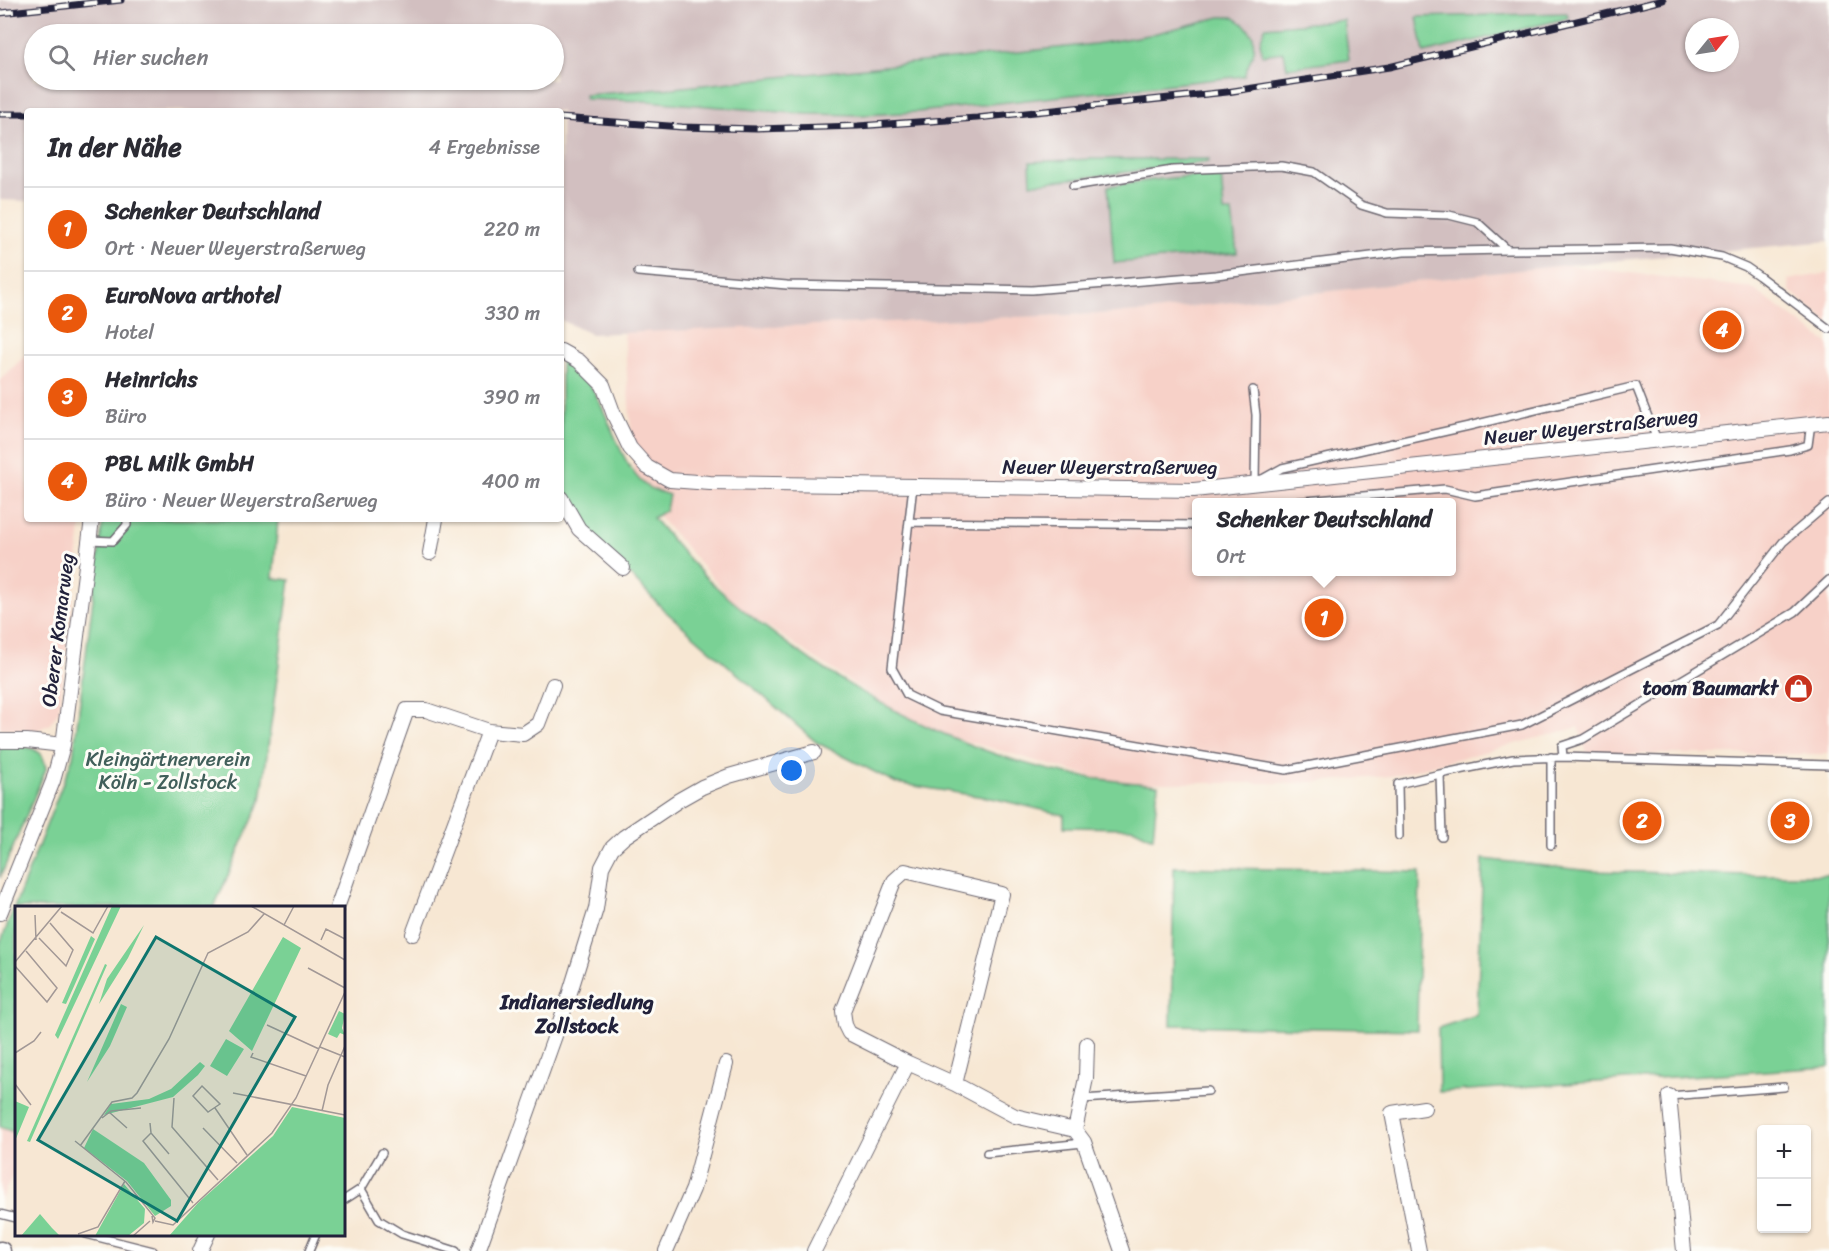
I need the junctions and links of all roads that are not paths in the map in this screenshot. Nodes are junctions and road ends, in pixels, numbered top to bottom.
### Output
1 (1073, 186) dead end
2 (1509, 250) junction
3 (638, 272) dead end
4 (1829, 329) edge
5 (564, 353) edge
6 (1253, 390) dead end
7 (1829, 422) edge
8 (1811, 423) junction
9 (1657, 440) junction
10 (1255, 483) junction
11 (913, 486) junction
12 (1340, 498) edge
13 (564, 503) edge
14 (1829, 503) edge
15 (92, 522) edge
16 (128, 522) edge
17 (435, 522) edge
18 (909, 522) junction
19 (1192, 525) edge
20 (89, 540) junction
21 (430, 553) dead end
22 (623, 568) dead end
23 (1829, 580) edge
24 (553, 685) dead end
25 (489, 731) junction
26 (0, 741) edge
27 (63, 745) junction
28 (814, 752) dead end
29 (1551, 757) junction
30 (1563, 757) junction
31 (1829, 765) edge
32 (1440, 774) junction
33 (1399, 836) dead end
34 (1442, 837) dead end
35 (1551, 845) dead end
36 (338, 906) edge
37 (0, 913) edge
38 (413, 934) dead end
39 (1087, 1044) dead end
40 (908, 1063) junction
41 (726, 1064) dead end
42 (955, 1084) junction
43 (1784, 1087) dead end
44 (1208, 1091) dead end
45 (1669, 1096) joint
46 (1082, 1099) junction
47 (1424, 1108) dead end
48 (1075, 1130) junction
49 (1084, 1142) junction
50 (382, 1153) dead end
51 (987, 1153) dead end
52 (361, 1189) junction
53 (345, 1199) edge
54 (0, 1214) edge
55 (15, 1218) edge
56 (94, 1236) edge
57 (207, 1236) edge
58 (315, 1236) edge
59 (153, 1251) edge
60 (200, 1251) edge
61 (309, 1251) edge
62 (456, 1251) edge
63 (478, 1251) edge
64 (666, 1251) edge
65 (814, 1251) edge
66 (1122, 1251) edge
67 (1419, 1251) edge
68 (1684, 1251) edge

1 - 2 lane
2 - 3 lane
2 - 4 lane
5 - 11 street, Neuer Weyerstraßerweg
6 - 10 lane
7 - 8 street, Neuer Weyerstraßerweg
8 - 9 street, Neuer Weyerstraßerweg
8 - 12 lane
9 - 10 street, Neuer Weyerstraßerweg
9 - 10 lane
10 - 11 street, Neuer Weyerstraßerweg
11 - 18 lane
13 - 22 street
14 - 18 lane
15 - 20 street, Oberer Komarweg
16 - 20 lane
17 - 21 street
18 - 19 lane
20 - 27 street, Oberer Komarweg
23 - 30 lane
24 - 25 street
25 - 36 street
25 - 38 street
26 - 27 street
27 - 37 street, Oberer Komarweg
28 - 63 street
29 - 30 lane
29 - 32 lane
29 - 35 lane
30 - 31 lane
32 - 33 lane
32 - 34 lane
39 - 46 street
40 - 42 street
40 - 42 street
40 - 65 street
41 - 64 street
42 - 48 street
43 - 45 lane
44 - 46 lane
45 - 68 street
46 - 48 street
47 - 67 street
48 - 49 street
49 - 51 lane
49 - 66 street
50 - 52 lane
52 - 53 lane
52 - 62 lane
54 - 55 lane
56 - 59 lane
57 - 60 street
58 - 61 lane

